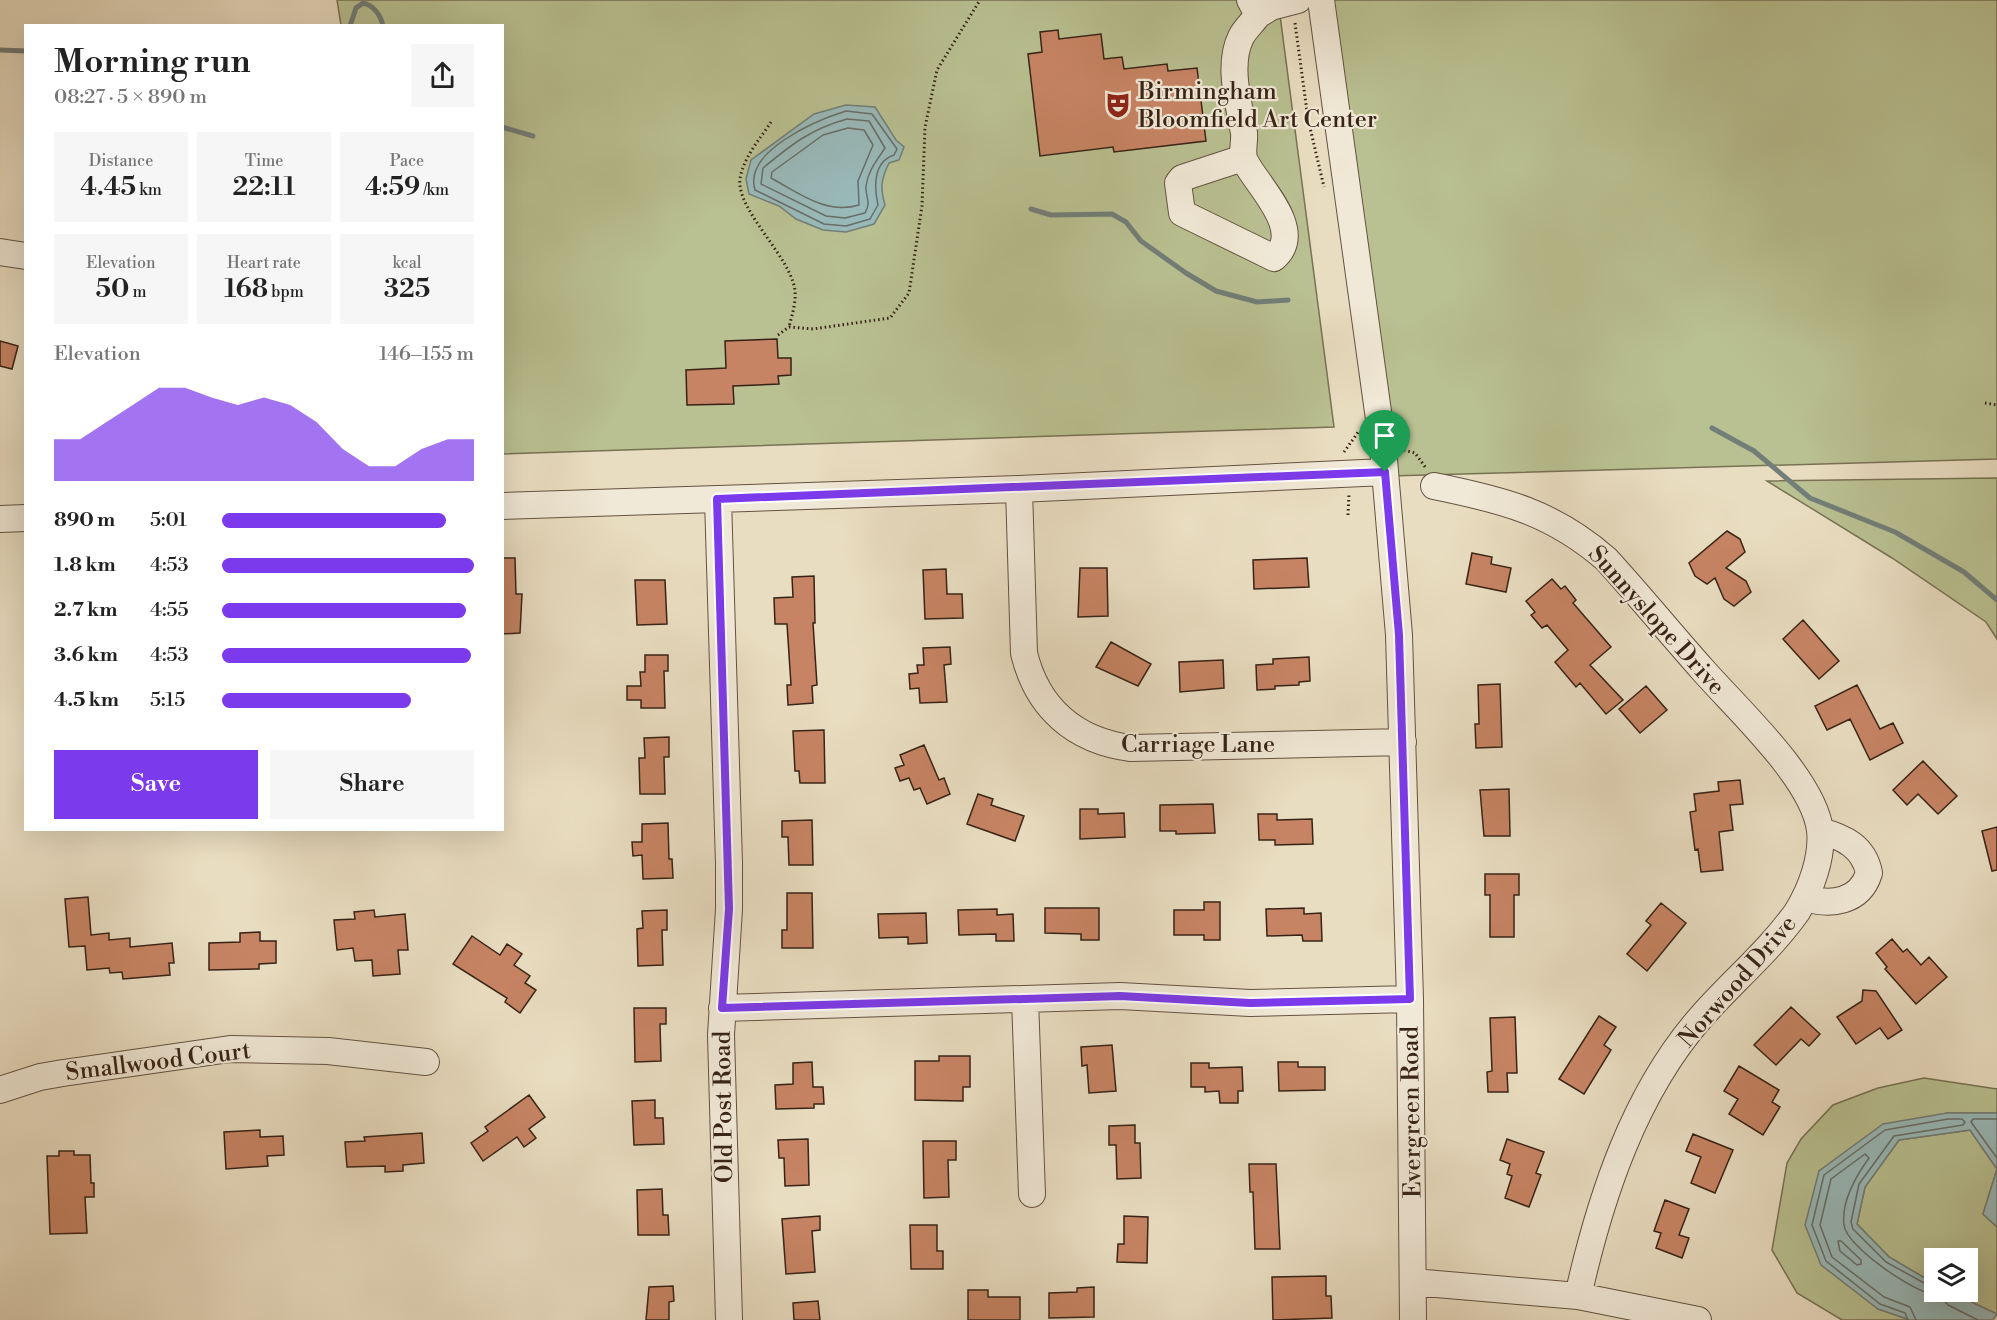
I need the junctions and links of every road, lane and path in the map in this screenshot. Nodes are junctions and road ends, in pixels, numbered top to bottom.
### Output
1 (980, 0) edge
2 (1299, 0) edge
3 (1321, 0) edge
4 (1254, 7) edge
5 (771, 122) dead end
6 (1243, 158) dead end
7 (0, 252) edge
8 (24, 256) edge
9 (789, 327) junction
10 (778, 335) dead end
11 (1985, 403) dead end
12 (1997, 405) edge
13 (1384, 460) junction
14 (1434, 486) joint
15 (1018, 489) junction
16 (717, 499) junction
17 (1349, 499) dead end
18 (504, 506) edge
19 (1348, 514) dead end
20 (24, 518) edge
21 (0, 519) edge
22 (1403, 742) junction
23 (1820, 831) junction
24 (1817, 866) joint
25 (1806, 898) junction
26 (1025, 999) junction
27 (1410, 999) junction
28 (722, 1008) junction
29 (426, 1062) dead end
30 (0, 1090) edge
31 (1032, 1194) dead end
32 (1413, 1282) junction
33 (1578, 1296) junction
34 (729, 1320) edge
35 (1413, 1320) edge
36 (1698, 1320) edge

1 - 9 path
2 - 4 street
3 - 13 street, Evergreen Road
4 - 6 street
5 - 9 path
7 - 8 street
9 - 10 path
11 - 12 path
13 - 14 path
13 - 15 street
13 - 22 street, Evergreen Road
14 - 23 street, Sunnyslope Drive
15 - 16 street
15 - 22 street, Carriage Lane
16 - 18 street
16 - 28 street, Old Post Road
17 - 19 path
20 - 21 street
22 - 27 street, Evergreen Road
23 - 24 street, Sunnyslope Drive
23 - 25 street
24 - 25 street, Norwood Drive
25 - 33 street, Norwood Drive
26 - 27 street
26 - 28 street
26 - 31 street
27 - 32 street, Evergreen Road
28 - 34 street, Old Post Road
29 - 30 street, Smallwood Court
32 - 33 street
32 - 35 street, Evergreen Road
33 - 36 street

